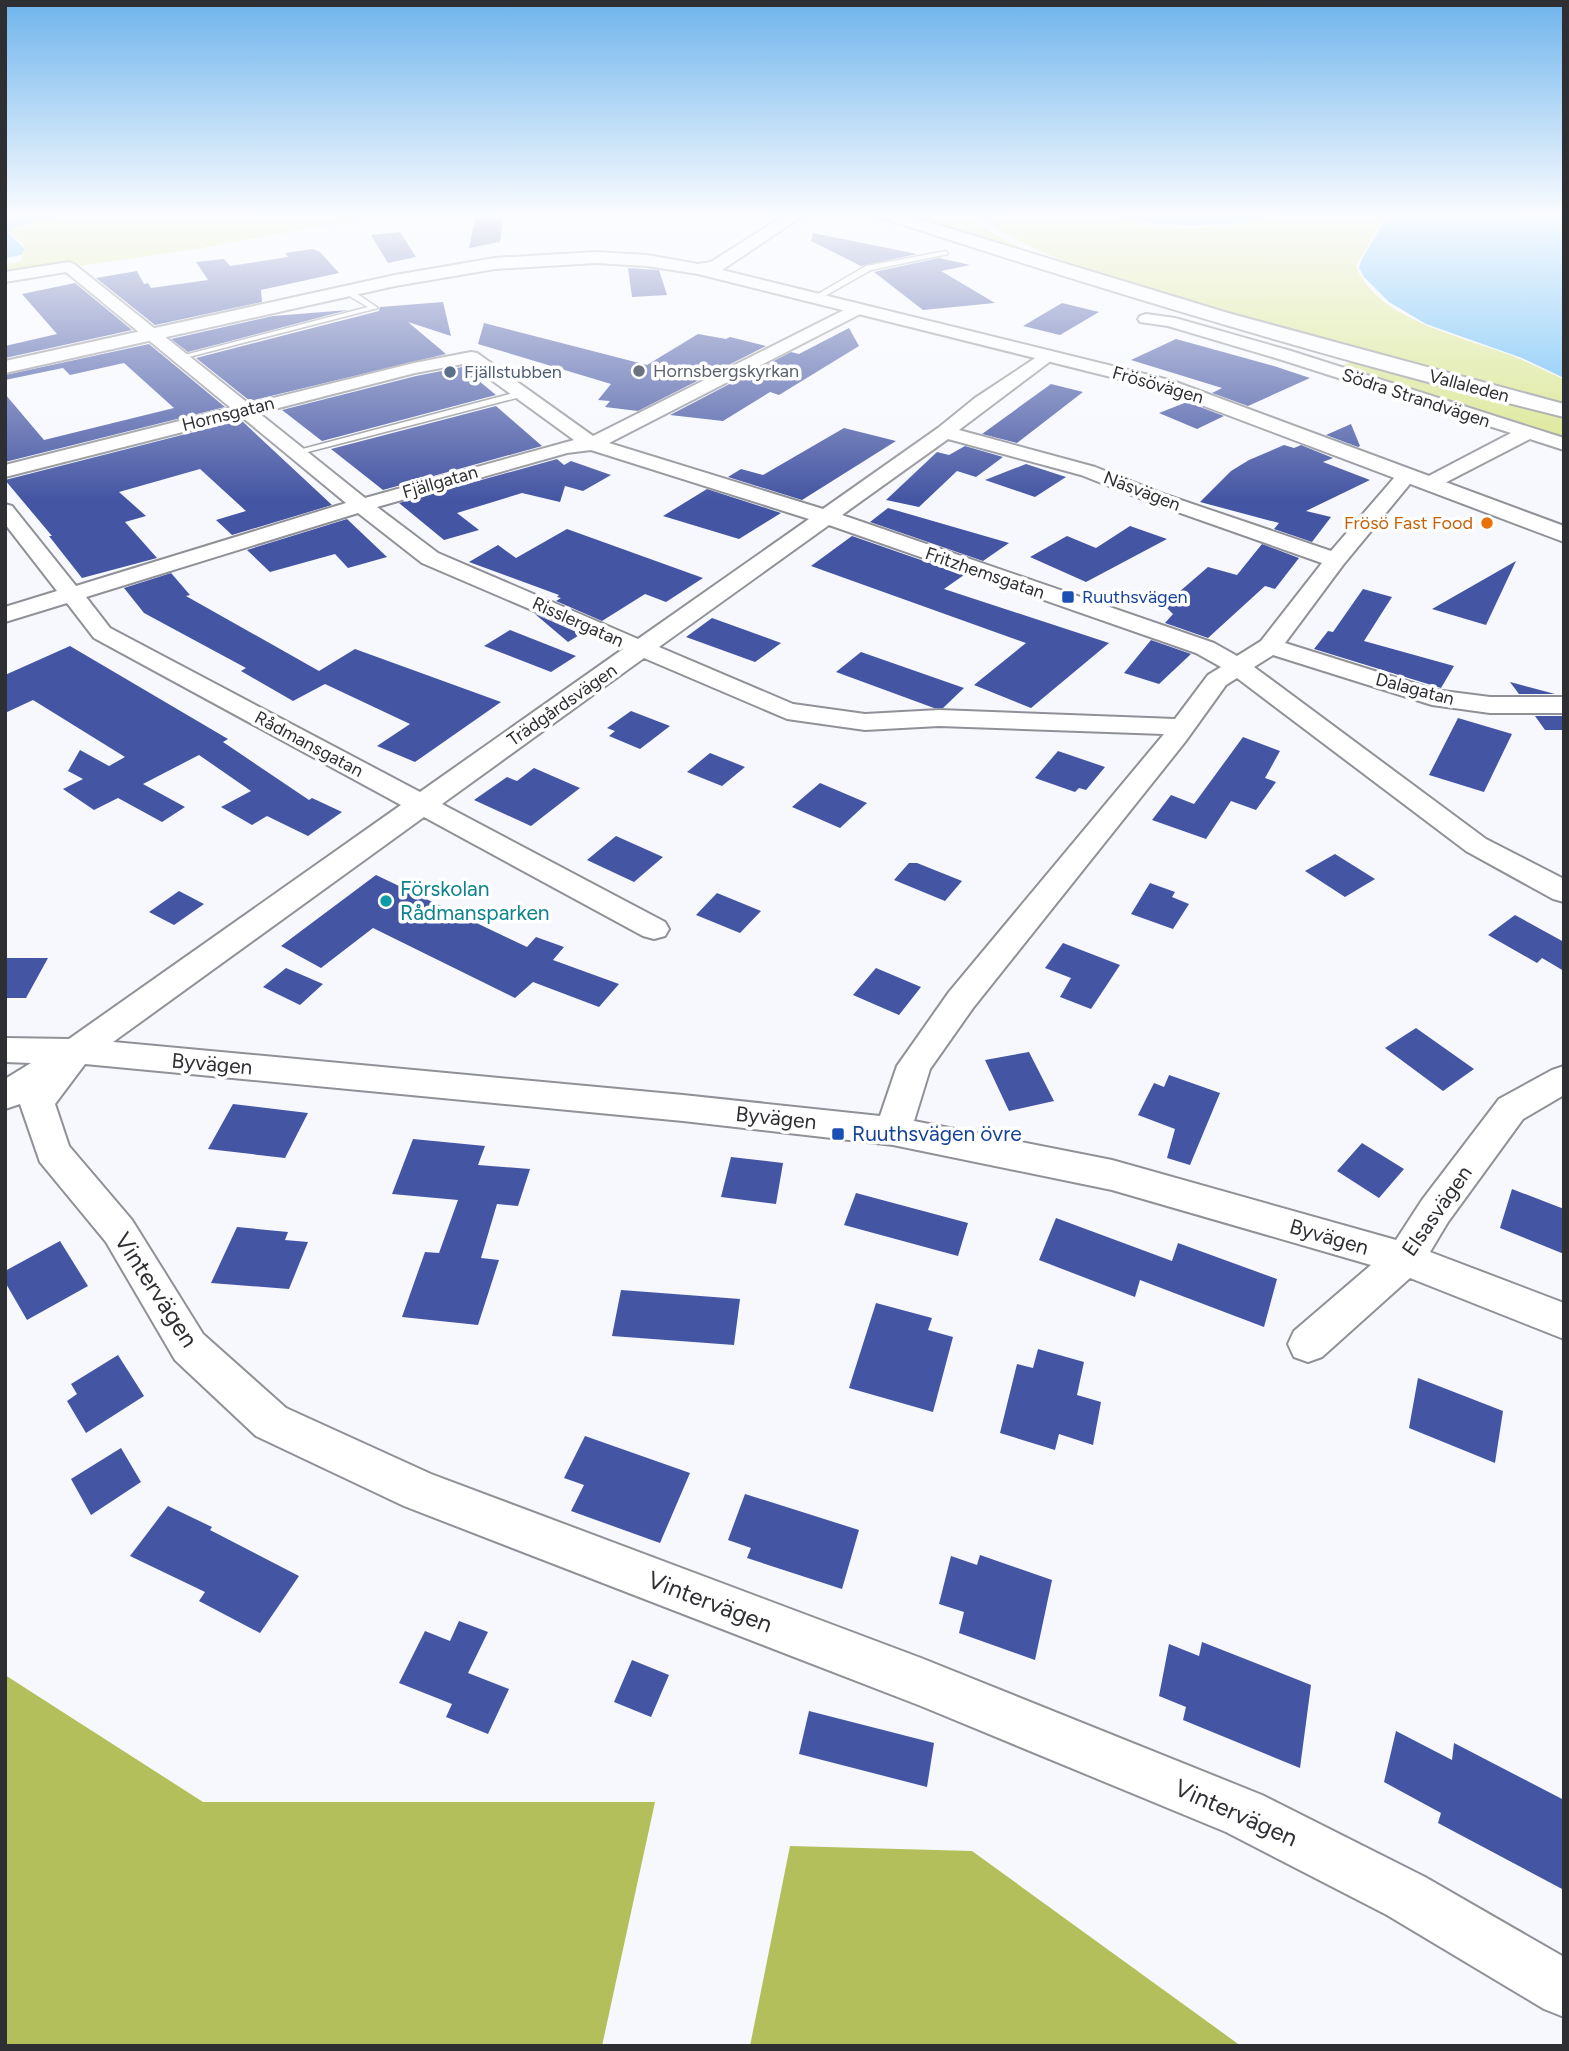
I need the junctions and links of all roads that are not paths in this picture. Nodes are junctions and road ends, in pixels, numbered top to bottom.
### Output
1 (121, 309) edge
2 (267, 309) edge
3 (371, 309) edge
4 (858, 309) joint
5 (1198, 309) edge
6 (1146, 319) dead end
7 (152, 334) junction
8 (1046, 356) junction
9 (181, 357) junction
10 (451, 359) joint
11 (5, 367) edge
12 (521, 394) junction
13 (245, 410) junction
14 (1564, 411) edge
15 (945, 432) junction
16 (1525, 434) junction
17 (592, 444) junction
18 (1564, 444) edge
19 (296, 452) junction
20 (5, 471) edge
21 (1418, 479) junction
22 (360, 505) junction
23 (5, 510) edge
24 (826, 517) junction
25 (1564, 536) edge
26 (1335, 560) junction
27 (75, 594) junction
28 (5, 615) edge
29 (1270, 646) junction
30 (640, 649) junction
31 (1237, 666) junction
32 (1564, 705) edge
33 (1183, 727) junction
34 (422, 804) junction
35 (1564, 892) edge
36 (654, 929) dead end
37 (5, 1050) edge
38 (76, 1051) junction
39 (1564, 1079) edge
40 (5, 1096) edge
41 (893, 1131) junction
42 (1405, 1258) junction
43 (1564, 1321) edge
44 (1308, 1344) dead end
45 (1564, 1989) edge

1 - 7 street, Risslergatan
2 - 7 street
3 - 9 lane
4 - 8 street, Frösövägen
4 - 17 street, Fjällgatan
5 - 14 street, Vallaleden
6 - 16 street, Södra Strandvägen
7 - 9 street, Risslergatan
7 - 11 street
8 - 15 street, Trädgårdsvägen
8 - 21 street, Frösövägen
9 - 13 street, Risslergatan
10 - 12 street, Fritzhemsgatan
10 - 13 street, Hornsgatan
12 - 17 street, Fritzhemsgatan
12 - 19 lane
13 - 19 street, Risslergatan
13 - 20 street, Hornsgatan
15 - 24 street, Trädgårdsvägen
15 - 26 street, Näsvägen
16 - 18 street, Södra Strandvägen
16 - 21 street
17 - 22 street, Fjällgatan
17 - 24 street, Fritzhemsgatan
19 - 22 street, Risslergatan
21 - 25 street, Frösövägen
21 - 26 street
22 - 27 street, Fjällgatan
22 - 30 street, Risslergatan
23 - 27 street, Rådmansgatan
24 - 30 street, Trädgårdsvägen
24 - 31 street, Fritzhemsgatan
26 - 29 street
27 - 28 street, Fjällgatan
27 - 34 street, Rådmansgatan
29 - 31 street
29 - 32 street, Dalagatan
30 - 33 street, Risslergatan
30 - 34 street, Trädgårdsvägen
31 - 33 street
31 - 35 street, Fritzhemsgatan
33 - 41 street
34 - 36 street, Rådmansgatan
34 - 38 street, Trädgårdsvägen
37 - 38 street, Byvägen
38 - 40 street
38 - 41 street, Byvägen
38 - 45 street, Vintervägen
39 - 42 street, Elsasvägen
41 - 42 street, Byvägen
42 - 43 street, Byvägen
42 - 44 street, Elsasvägen

